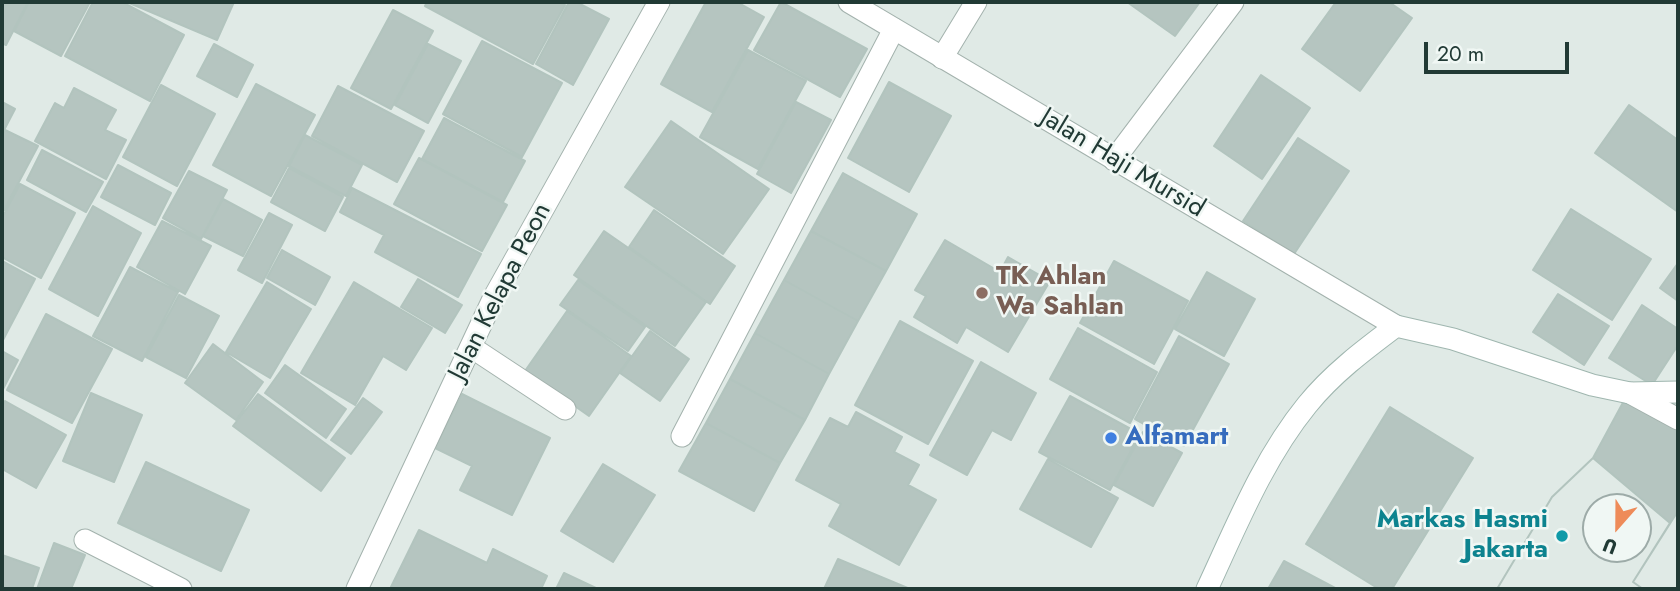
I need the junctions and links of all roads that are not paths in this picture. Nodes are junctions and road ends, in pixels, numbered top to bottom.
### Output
1 (659, 2) edge
2 (849, 2) edge
3 (975, 2) edge
4 (1233, 2) edge
5 (894, 29) junction
6 (942, 58) junction
7 (1114, 160) junction
8 (1395, 326) junction
9 (471, 347) junction
10 (1630, 393) junction
11 (1678, 393) edge
12 (565, 409) dead end
13 (1678, 419) edge
14 (682, 436) dead end
15 (85, 540) dead end
16 (181, 589) edge
17 (357, 589) edge
18 (1207, 589) edge

1 - 9 street, Jalan Kelapa Peon
2 - 5 street, Jalan Haji Mursid
3 - 6 street
4 - 7 street
5 - 6 street, Jalan Haji Mursid
5 - 14 street
6 - 7 street, Jalan Haji Mursid
7 - 8 street, Jalan Haji Mursid
8 - 10 street, Jalan Haji Mursid
8 - 18 street
9 - 12 street
9 - 17 street, Jalan Kelapa Peon
10 - 11 street
10 - 13 street
15 - 16 street

